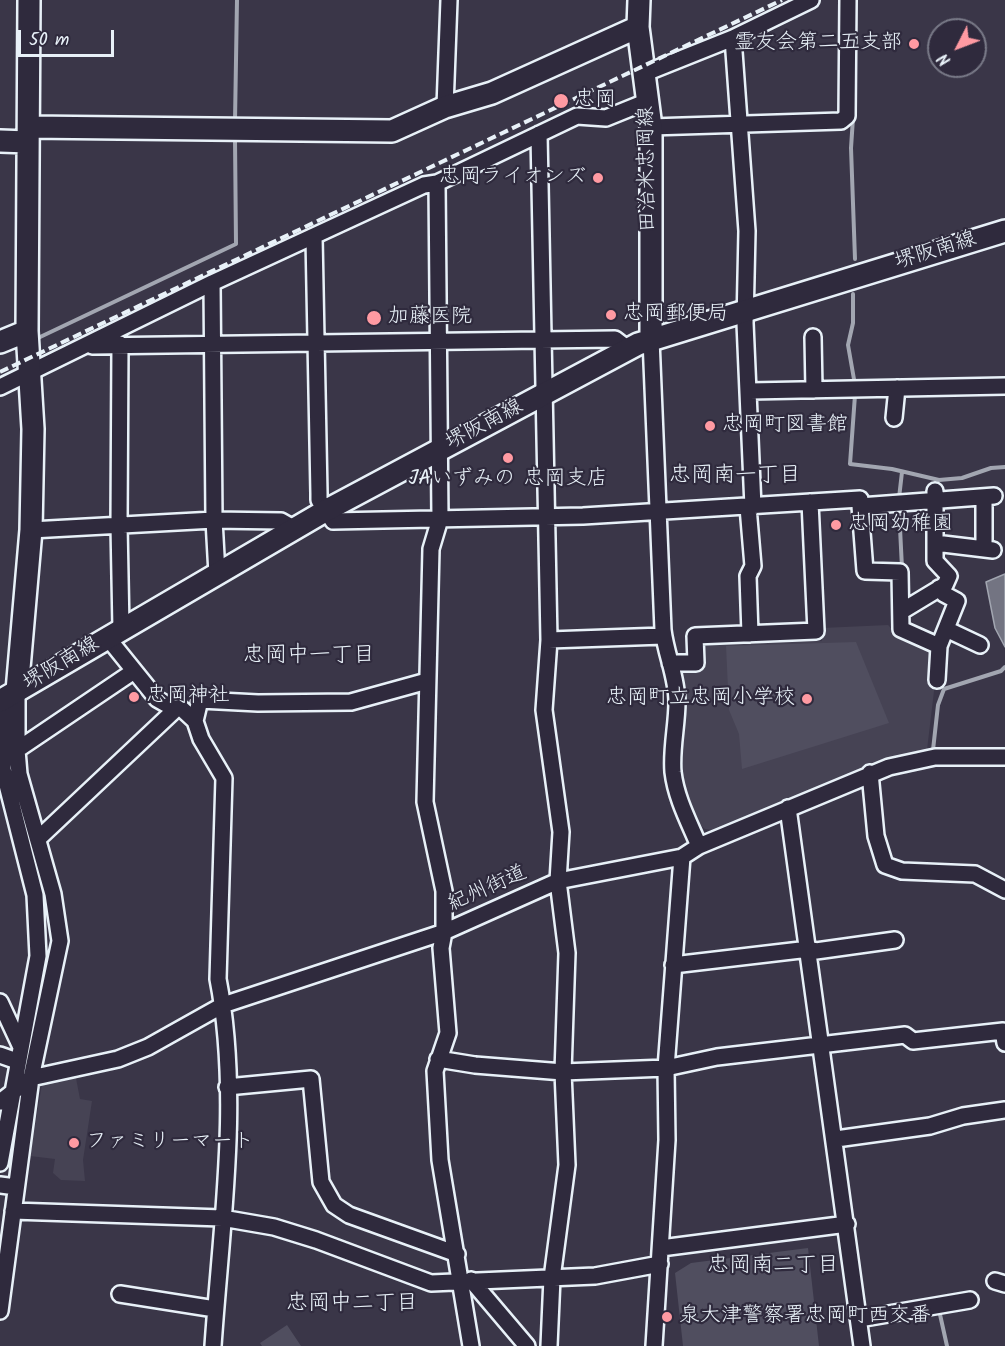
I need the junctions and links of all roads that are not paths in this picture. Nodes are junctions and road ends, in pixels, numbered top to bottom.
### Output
1 (29, 0) edge
2 (449, 0) edge
3 (639, 0) edge
4 (811, 0) edge
5 (848, 0) edge
6 (638, 27) junction
7 (733, 38) junction
8 (643, 74) junction
9 (648, 101) junction
10 (445, 107) junction
11 (741, 124) junction
12 (651, 127) junction
13 (28, 134) junction
14 (539, 134) junction
15 (0, 141) edge
16 (437, 183) junction
17 (1005, 231) edge
18 (314, 237) junction
19 (212, 283) junction
20 (747, 309) junction
21 (27, 331) junction
22 (813, 337) dead end
23 (651, 339) junction
24 (544, 340) junction
25 (316, 341) junction
26 (0, 342) edge
27 (437, 342) junction
28 (120, 344) junction
29 (86, 346) junction
30 (214, 346) junction
31 (628, 349) junction
32 (29, 374) junction
33 (1005, 386) edge
34 (0, 387) edge
35 (897, 388) junction
36 (814, 390) junction
37 (750, 391) junction
38 (544, 395) junction
39 (894, 418) dead end
40 (439, 451) junction
41 (935, 495) junction
42 (810, 502) junction
43 (860, 506) junction
44 (750, 507) junction
45 (325, 511) junction
46 (657, 512) junction
47 (546, 516) junction
48 (440, 519) junction
49 (214, 520) junction
50 (118, 525) junction
51 (295, 529) junction
52 (31, 530) junction
53 (935, 543) junction
54 (217, 574) junction
55 (939, 588) junction
56 (902, 611) junction
57 (946, 629) junction
58 (114, 633) junction
59 (750, 634) junction
60 (663, 636) junction
61 (549, 640) junction
62 (980, 645) dead end
63 (939, 646) junction
64 (670, 663) junction
65 (134, 671) junction
66 (937, 680) dead end
67 (427, 681) junction
68 (9, 696) edge
69 (177, 708) junction
70 (195, 721) junction
71 (16, 750) junction
72 (1005, 757) edge
73 (2, 767) edge
74 (870, 773) junction
75 (788, 808) junction
76 (39, 838) junction
77 (699, 846) junction
78 (682, 857) junction
79 (558, 881) junction
80 (1005, 890) edge
81 (55, 906) junction
82 (36, 909) junction
83 (444, 932) junction
84 (895, 940) dead end
85 (809, 949) junction
86 (38, 956) junction
87 (58, 958) junction
88 (673, 965) junction
89 (0, 1002) edge
90 (223, 1005) junction
91 (1005, 1043) edge
92 (821, 1044) junction
93 (19, 1054) junction
94 (0, 1055) edge
95 (438, 1059) junction
96 (666, 1068) junction
97 (563, 1072) junction
98 (30, 1078) junction
99 (227, 1087) junction
100 (5, 1098) edge
101 (1005, 1110) edge
102 (836, 1139) junction
103 (0, 1163) edge
104 (0, 1185) edge
105 (16, 1187) junction
106 (13, 1211) junction
107 (222, 1218) junction
108 (847, 1224) junction
109 (5, 1238) edge
110 (661, 1248) junction
111 (457, 1254) junction
112 (660, 1264) junction
113 (552, 1278) junction
114 (466, 1281) junction
115 (120, 1294) dead end
116 (970, 1300) dead end
117 (215, 1310) junction
118 (0, 1311) edge
119 (860, 1319) junction
120 (213, 1346) edge
121 (471, 1346) edge
122 (527, 1346) edge
123 (549, 1346) edge
124 (654, 1346) edge
125 (862, 1346) edge

1 - 13 main road
2 - 10 street
3 - 6 main road, 田治米忠岡線
4 - 7 street
5 - 11 street
6 - 8 main road, 田治米忠岡線
6 - 10 main road
7 - 8 street
7 - 11 street
8 - 9 main road, 田治米忠岡線
9 - 12 main road, 田治米忠岡線
9 - 14 street
10 - 13 main road
11 - 12 street
11 - 20 street
12 - 23 main road, 田治米忠岡線
13 - 15 main road
13 - 21 main road
14 - 16 street
14 - 24 street
16 - 18 street
16 - 27 street
17 - 20 main road, 堺阪南線
18 - 19 street
18 - 25 street
19 - 29 street
19 - 30 street
20 - 23 main road, 堺阪南線
20 - 37 street
21 - 26 main road
21 - 32 main road
22 - 36 street
23 - 31 main road, 堺阪南線
23 - 46 street
24 - 27 street
24 - 31 street
24 - 38 street
25 - 27 street
25 - 30 street
25 - 45 street
27 - 40 street
28 - 29 street
28 - 30 street
28 - 50 street
29 - 32 street
30 - 49 street
31 - 38 main road, 堺阪南線
32 - 34 street
32 - 52 main road
33 - 35 street
35 - 36 street
35 - 39 street
36 - 37 street
37 - 44 street
38 - 40 main road, 堺阪南線
38 - 47 street
40 - 45 main road, 堺阪南線
40 - 48 street
41 - 43 street
41 - 53 street
41 - 53 street
42 - 43 street
42 - 44 street
42 - 59 street
43 - 56 street
44 - 46 street
44 - 59 street
45 - 48 street
45 - 51 main road, 堺阪南線
46 - 47 street
46 - 60 street
47 - 48 street
47 - 61 street
48 - 67 street
49 - 50 street
49 - 51 street
49 - 54 street
50 - 52 street
50 - 58 street
51 - 54 main road, 堺阪南線
52 - 68 main road
53 - 55 street
54 - 58 main road, 堺阪南線
55 - 56 street
55 - 57 street
56 - 63 street
57 - 62 street
57 - 63 street
58 - 65 street
58 - 68 main road, 堺阪南線
59 - 64 street
60 - 61 street
60 - 64 street
61 - 79 street
63 - 66 street
64 - 77 street
65 - 69 street
65 - 71 street
67 - 70 street
67 - 83 street
68 - 71 street
68 - 73 street
69 - 70 street
69 - 76 street
70 - 90 street
71 - 76 street
72 - 74 street, 紀州街道
73 - 82 street
74 - 75 street, 紀州街道
74 - 80 street
75 - 77 street, 紀州街道
75 - 85 street
76 - 81 street
77 - 78 street, 紀州街道
78 - 79 street, 紀州街道
78 - 88 street
79 - 83 street, 紀州街道
79 - 97 street
81 - 82 street
81 - 87 street
82 - 86 street
83 - 90 street, 紀州街道
83 - 95 street
84 - 85 street
85 - 88 street
85 - 92 street
86 - 87 street
86 - 93 street
87 - 98 street
88 - 96 street
89 - 93 street
90 - 98 street, 紀州街道
90 - 99 street
91 - 92 street
92 - 96 street
92 - 102 street
93 - 94 street
93 - 100 street
95 - 97 street
95 - 111 street
96 - 97 street
96 - 110 street
97 - 113 street
98 - 100 street, 紀州街道
98 - 105 street
99 - 107 street
99 - 111 street
100 - 103 street
101 - 102 street
102 - 108 street
104 - 105 street
105 - 106 street
106 - 107 street
106 - 109 street
107 - 114 street
107 - 117 street
108 - 110 street
108 - 119 street
109 - 118 street
110 - 112 street
111 - 114 street
112 - 113 street
112 - 124 street
113 - 114 street
113 - 123 street
114 - 121 street
114 - 122 street
115 - 117 street
116 - 119 street
117 - 120 street
119 - 125 street

